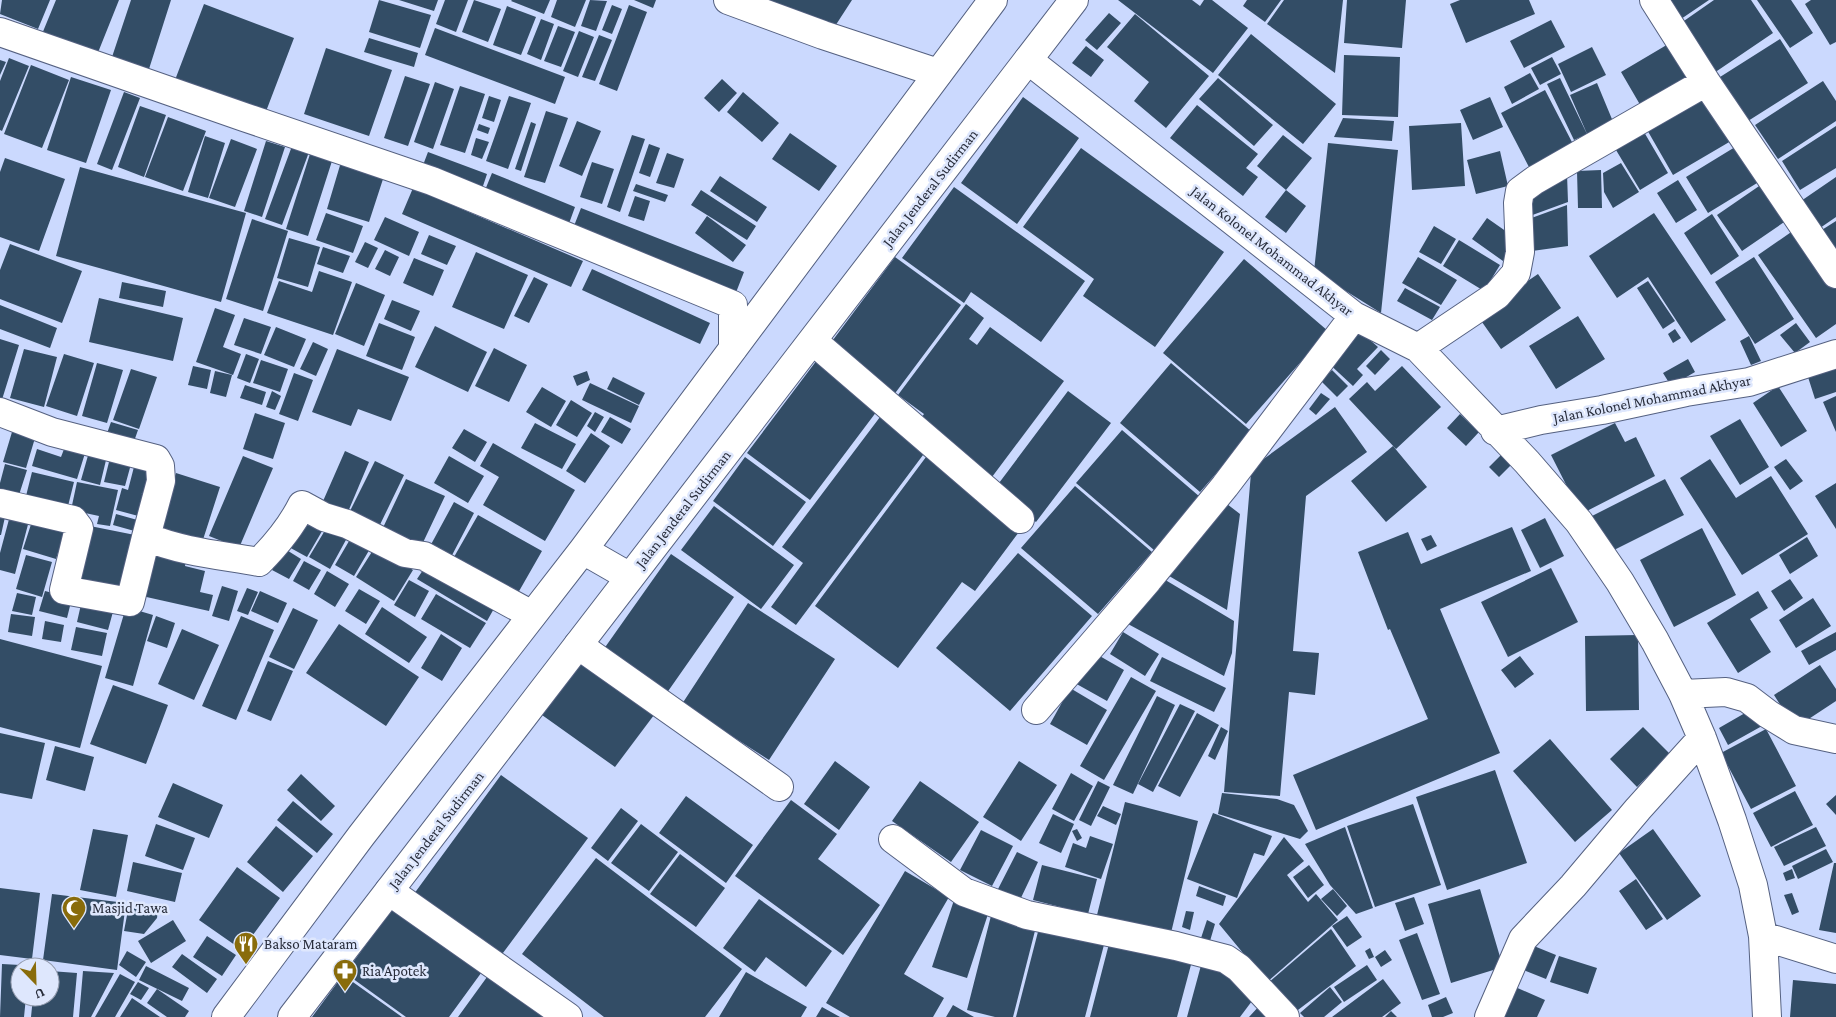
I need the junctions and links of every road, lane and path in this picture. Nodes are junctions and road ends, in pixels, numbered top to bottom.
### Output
1 (728, 0) edge
2 (993, 0) edge
3 (1074, 0) edge
4 (1654, 0) edge
5 (0, 32) edge
6 (1028, 60) junction
7 (938, 74) junction
8 (1706, 82) junction
9 (1836, 274) edge
10 (1354, 316) junction
11 (813, 340) junction
12 (733, 348) junction
13 (1418, 348) junction
14 (1836, 354) edge
15 (0, 412) edge
16 (1495, 431) junction
17 (0, 503) edge
18 (1020, 519) dead end
19 (146, 537) junction
20 (583, 550) junction
21 (630, 578) junction
22 (532, 616) junction
23 (578, 645) junction
24 (1683, 694) junction
25 (1036, 710) dead end
26 (1702, 738) junction
27 (1836, 739) edge
28 (779, 787) dead end
29 (893, 839) dead end
30 (388, 891) junction
31 (1763, 936) junction
32 (1836, 959) edge
33 (226, 1017) edge
34 (293, 1017) edge
35 (568, 1017) edge
36 (1285, 1017) edge
37 (1489, 1017) edge
38 (1767, 1017) edge

1 - 7 street
2 - 7 street
3 - 6 street, Jalan Jenderal Sudirman
4 - 8 street
5 - 12 street
6 - 10 street, Jalan Kolonel Mohammad Akhyar
6 - 11 street, Jalan Jenderal Sudirman
7 - 12 street
8 - 9 street
8 - 13 street
10 - 13 street, Jalan Kolonel Mohammad Akhyar
10 - 25 street
11 - 18 street
11 - 21 street, Jalan Jenderal Sudirman
12 - 20 street
13 - 16 street, Jalan Kolonel Mohammad Akhyar
14 - 16 street, Jalan Kolonel Mohammad Akhyar
15 - 19 street
16 - 24 street
17 - 19 street
19 - 22 street
20 - 21 street
20 - 22 street
21 - 23 street, Jalan Jenderal Sudirman
22 - 33 street
23 - 28 street
23 - 30 street, Jalan Jenderal Sudirman
24 - 26 street
24 - 27 street
26 - 31 street
26 - 37 street
29 - 36 street
30 - 34 street, Jalan Jenderal Sudirman
30 - 35 street
31 - 32 street
31 - 38 street

